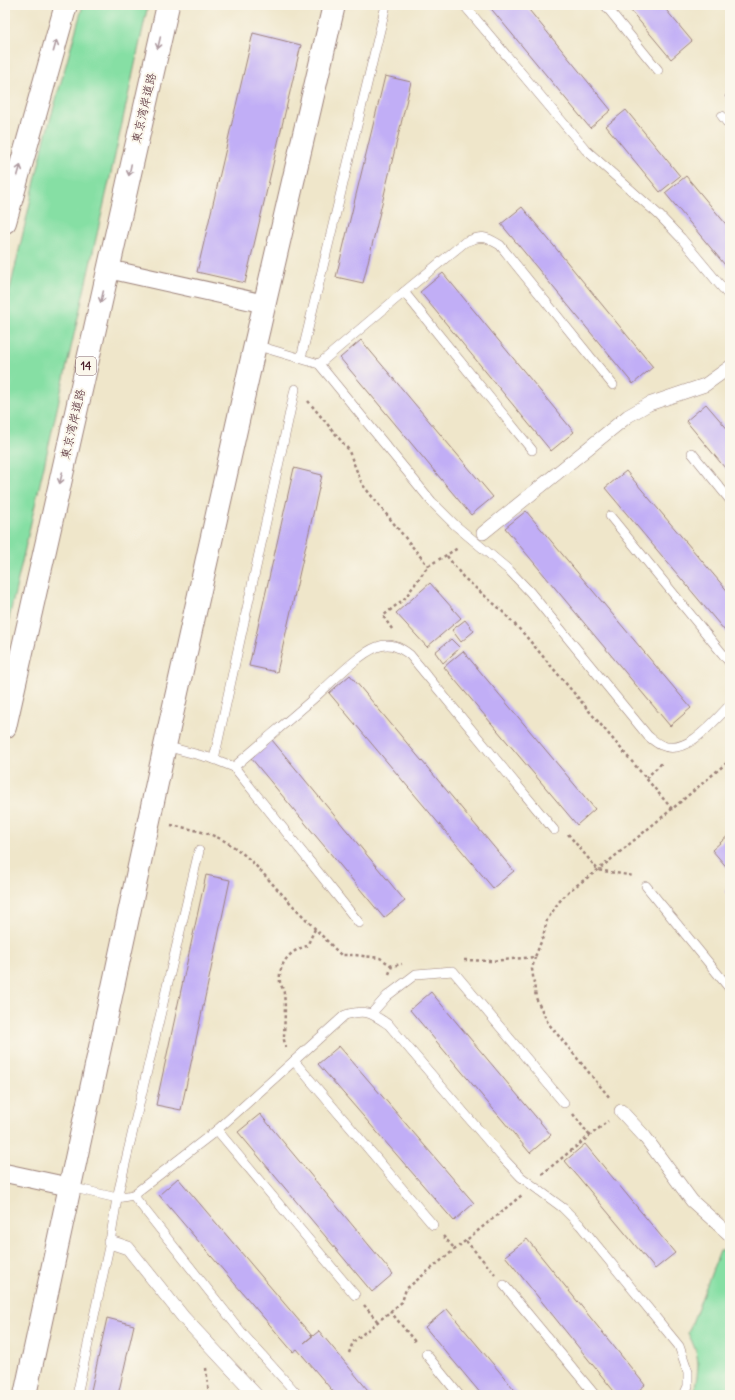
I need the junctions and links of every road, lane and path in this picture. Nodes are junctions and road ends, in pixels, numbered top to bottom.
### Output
1 (66, 5) edge
2 (168, 5) edge
3 (334, 5) edge
4 (386, 5) edge
5 (464, 5) edge
6 (605, 5) edge
7 (658, 70) dead end
8 (722, 116) dead end
9 (730, 126) edge
10 (5, 222) edge
11 (108, 269) junction
12 (404, 292) junction
13 (730, 297) edge
14 (265, 304) junction
15 (255, 345) junction
16 (301, 358) junction
17 (319, 364) junction
18 (730, 367) edge
19 (613, 385) dead end
20 (295, 389) dead end
21 (304, 396) dead end
22 (532, 450) dead end
23 (692, 453) dead end
24 (730, 500) edge
25 (610, 516) dead end
26 (483, 533) dead end
27 (464, 544) dead end
28 (446, 556) junction
29 (428, 566) junction
30 (390, 645) junction
31 (730, 663) edge
32 (730, 705) edge
33 (5, 727) edge
34 (165, 746) junction
35 (214, 758) junction
36 (667, 758) dead end
37 (730, 760) edge
38 (234, 767) junction
39 (646, 778) junction
40 (672, 809) junction
41 (165, 824) dead end
42 (554, 830) joint
43 (198, 851) dead end
44 (598, 870) junction
45 (646, 886) joint
46 (359, 923) dead end
47 (315, 929) junction
48 (535, 957) junction
49 (461, 960) dead end
50 (407, 963) dead end
51 (392, 966) junction
52 (387, 978) dead end
53 (730, 989) edge
54 (372, 1013) junction
55 (294, 1061) junction
56 (564, 1103) joint
57 (621, 1110) junction
58 (217, 1130) junction
59 (590, 1136) junction
60 (5, 1173) edge
61 (540, 1176) dead end
62 (70, 1187) junction
63 (522, 1194) dead end
64 (134, 1195) junction
65 (117, 1198) junction
66 (433, 1225) dead end
67 (730, 1235) edge
68 (466, 1241) junction
69 (110, 1242) junction
70 (504, 1285) joint
71 (356, 1295) joint
72 (390, 1311) junction
73 (378, 1322) junction
74 (349, 1353) dead end
75 (426, 1354) joint
76 (25, 1395) edge
77 (77, 1395) edge
78 (256, 1395) edge
79 (298, 1395) edge
80 (459, 1395) edge
81 (595, 1395) edge
82 (684, 1395) edge

10 -> 1 main road
2 -> 11 main road, 東京湾岸道路 / 14
3 - 14 main road
4 - 16 lane
5 - 13 lane
6 - 7 lane
8 - 9 lane
11 - 14 street
11 -> 33 main road, 東京湾岸道路 / 14
12 - 17 lane
12 - 19 lane
12 - 22 lane
14 - 15 main road
15 - 16 lane
15 - 34 main road
16 - 17 lane
17 - 32 lane
18 - 26 street
20 - 35 lane
21 - 29 path
23 - 24 lane
25 - 31 lane
27 - 28 path
28 - 29 path
28 - 39 path
29 - 30 path
30 - 38 lane
30 - 42 lane
34 - 35 lane
34 - 62 main road
35 - 38 lane
36 - 39 path
37 - 40 path
38 - 46 lane
39 - 40 path
40 - 44 path
41 - 47 path
42 - 44 path
43 - 65 lane
44 - 45 path
44 - 48 path
45 - 53 lane
47 - 51 path
47 - 55 path
48 - 49 path
48 - 57 path
50 - 51 path
51 - 52 path
54 - 55 lane
54 - 56 lane
54 - 82 lane
55 - 58 lane
55 - 66 lane
56 - 59 path
57 - 59 path
57 - 67 street
58 - 64 lane
58 - 71 lane
59 - 61 path
60 - 62 street
62 - 65 lane
62 - 76 main road
63 - 68 path
64 - 65 lane
64 - 79 lane
65 - 69 lane
68 - 70 path
68 - 72 path
69 - 77 lane
69 - 78 street
70 - 81 lane
71 - 73 path
72 - 73 path
72 - 75 path
73 - 74 path
75 - 80 lane

